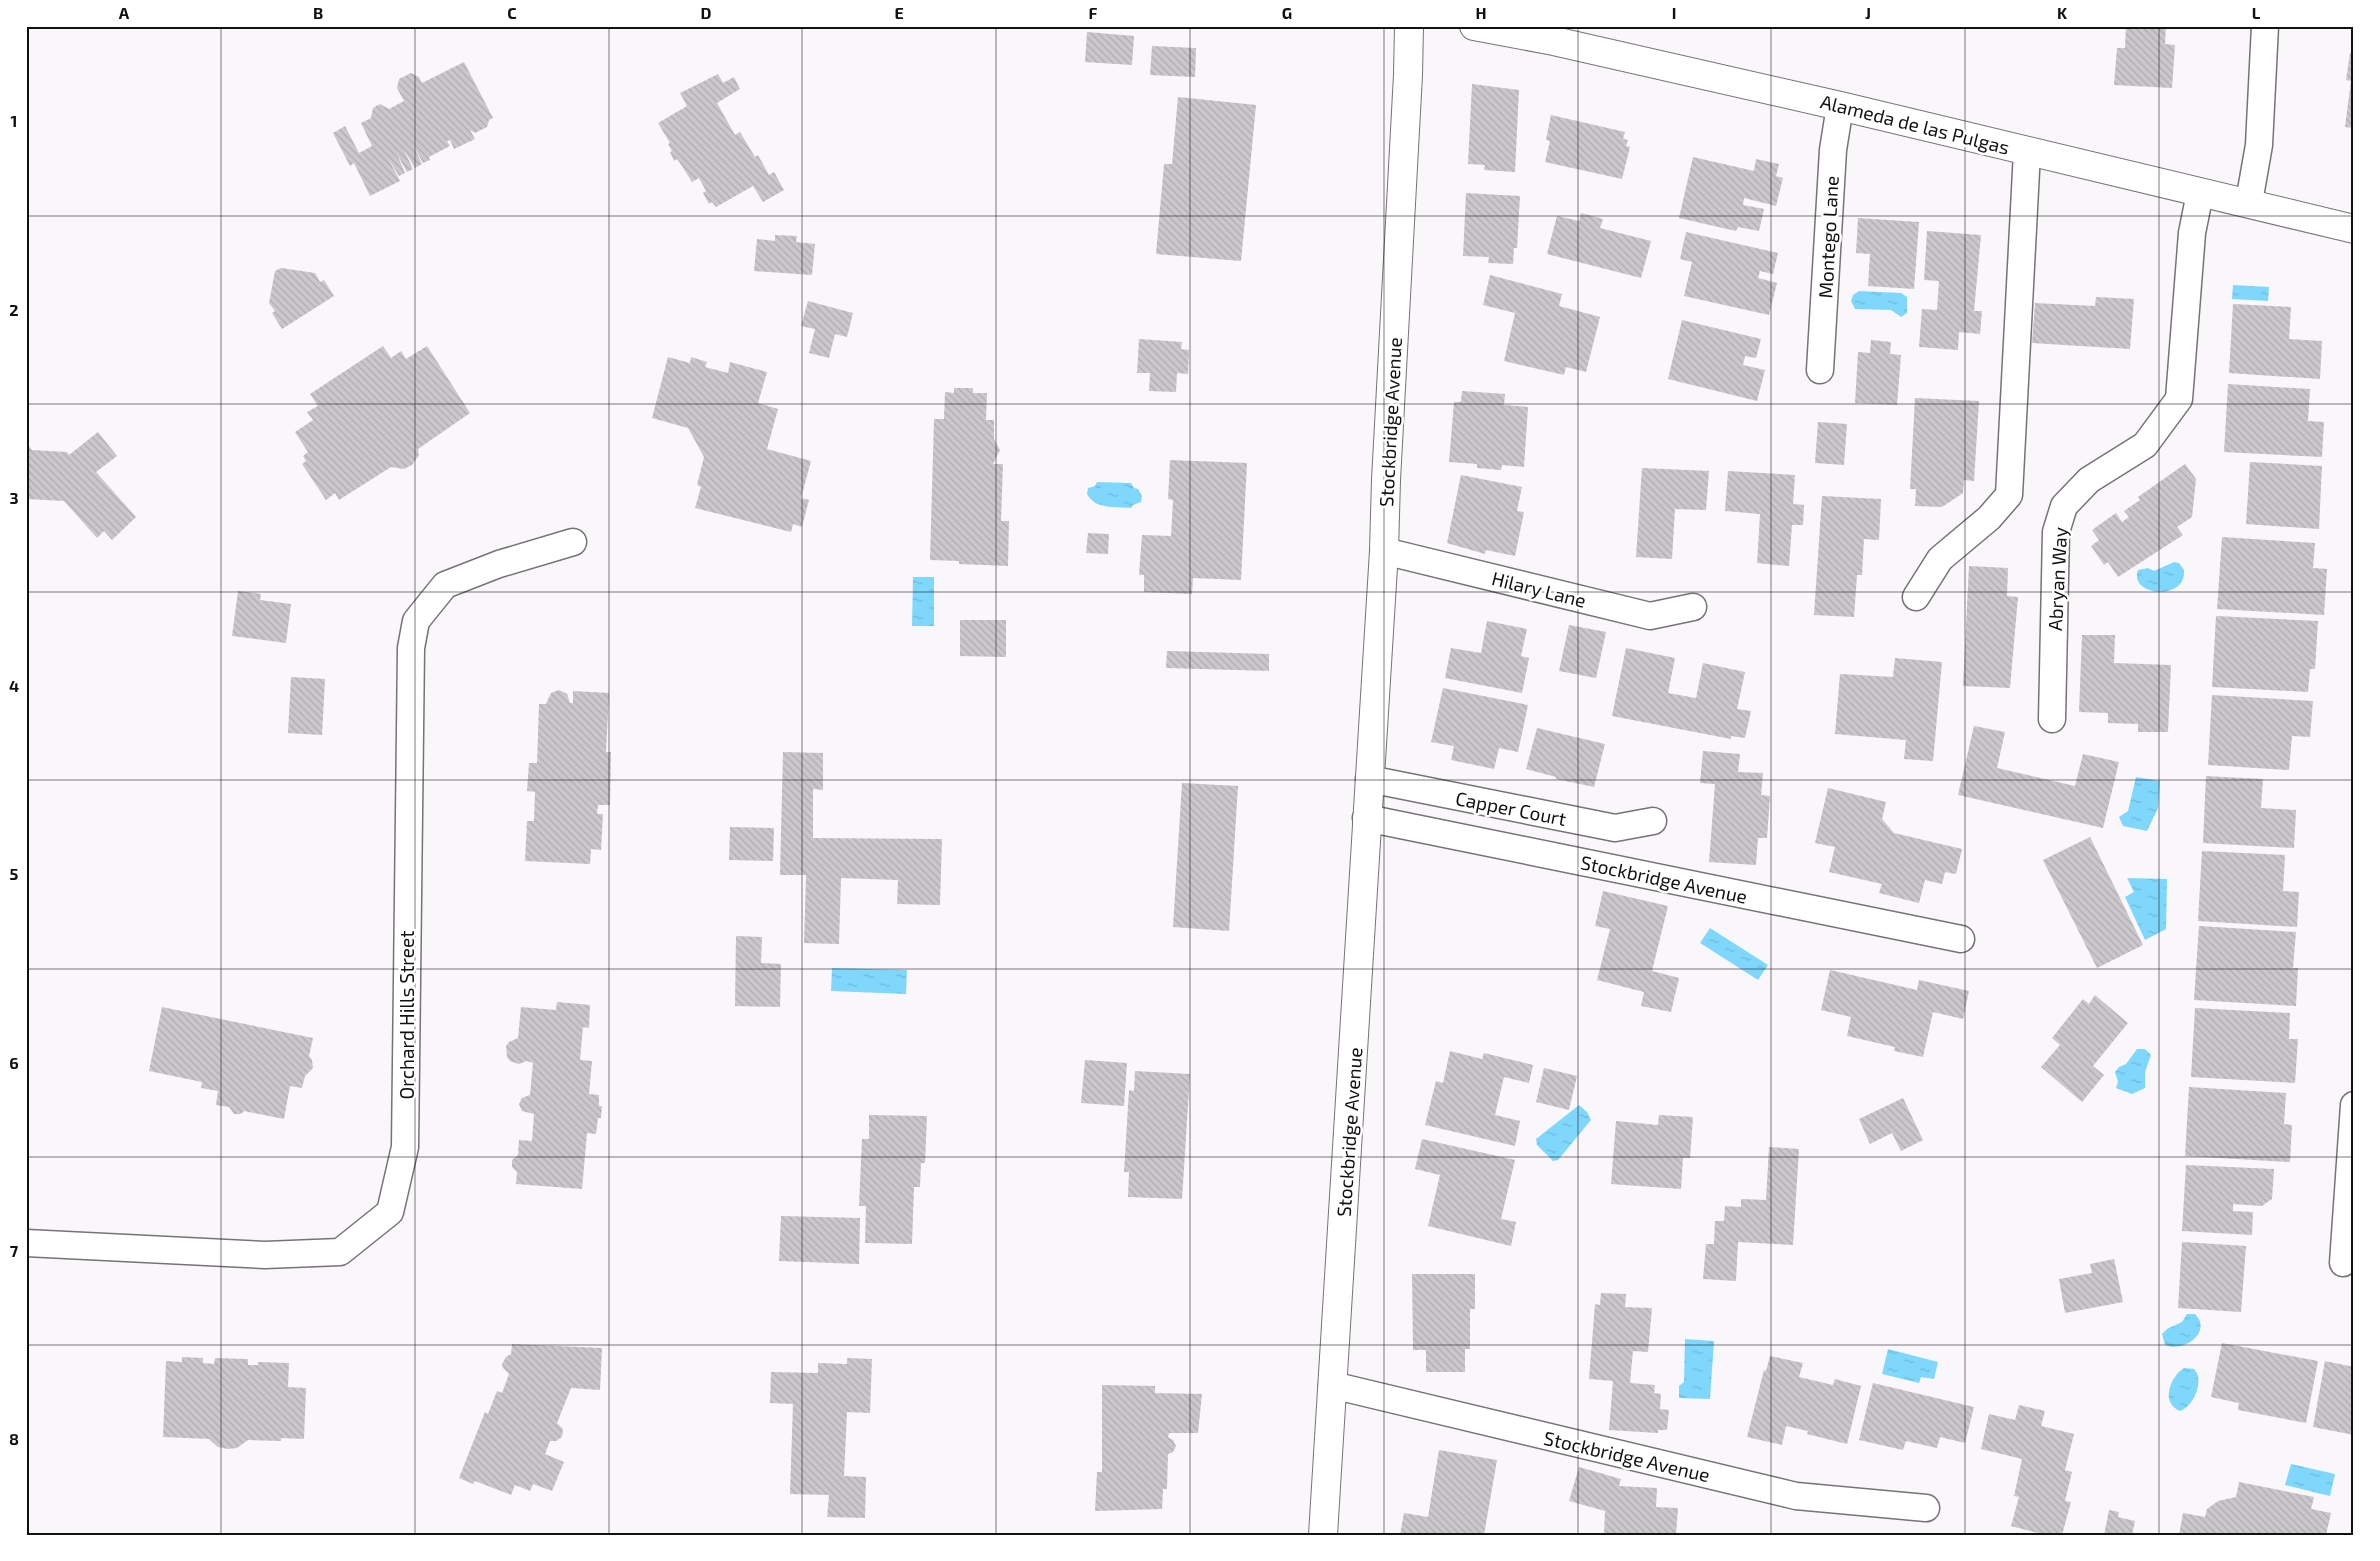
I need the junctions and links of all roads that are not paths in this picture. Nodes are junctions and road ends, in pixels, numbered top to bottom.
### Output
1 (1409, 26) edge
2 (1474, 26) edge
3 (2265, 26) edge
4 (1840, 106) junction
5 (2027, 152) junction
6 (2200, 193) junction
7 (2249, 202) junction
8 (2354, 229) edge
9 (1820, 370) dead end
10 (573, 542) dead end
11 (1384, 551) junction
12 (1916, 597) dead end
13 (1693, 607) dead end
14 (2052, 719) dead end
15 (1369, 779) junction
16 (1366, 818) junction
17 (1653, 821) dead end
18 (1961, 939) dead end
19 (2354, 1105) edge
20 (26, 1243) edge
21 (2342, 1263) dead end
22 (1332, 1386) junction
23 (1926, 1508) dead end
24 (1323, 1535) edge

1 - 11 street, Stockbridge Avenue
2 - 4 street, Alameda de las Pulgas
3 - 7 street
4 - 5 street, Alameda de las Pulgas
4 - 9 street, Montego Lane
5 - 6 street, Alameda de las Pulgas
5 - 12 street
6 - 7 street, Alameda de las Pulgas
6 - 14 street, Abryan Way
7 - 8 street, Alameda de las Pulgas
10 - 20 street, Orchard Hills Street
11 - 13 street, Hilary Lane
11 - 15 street, Stockbridge Avenue
15 - 16 street, Stockbridge Avenue
15 - 17 street, Capper Court
16 - 18 street, Stockbridge Avenue
16 - 22 street, Stockbridge Avenue
19 - 21 street
22 - 23 street, Stockbridge Avenue
22 - 24 street, Stockbridge Avenue

